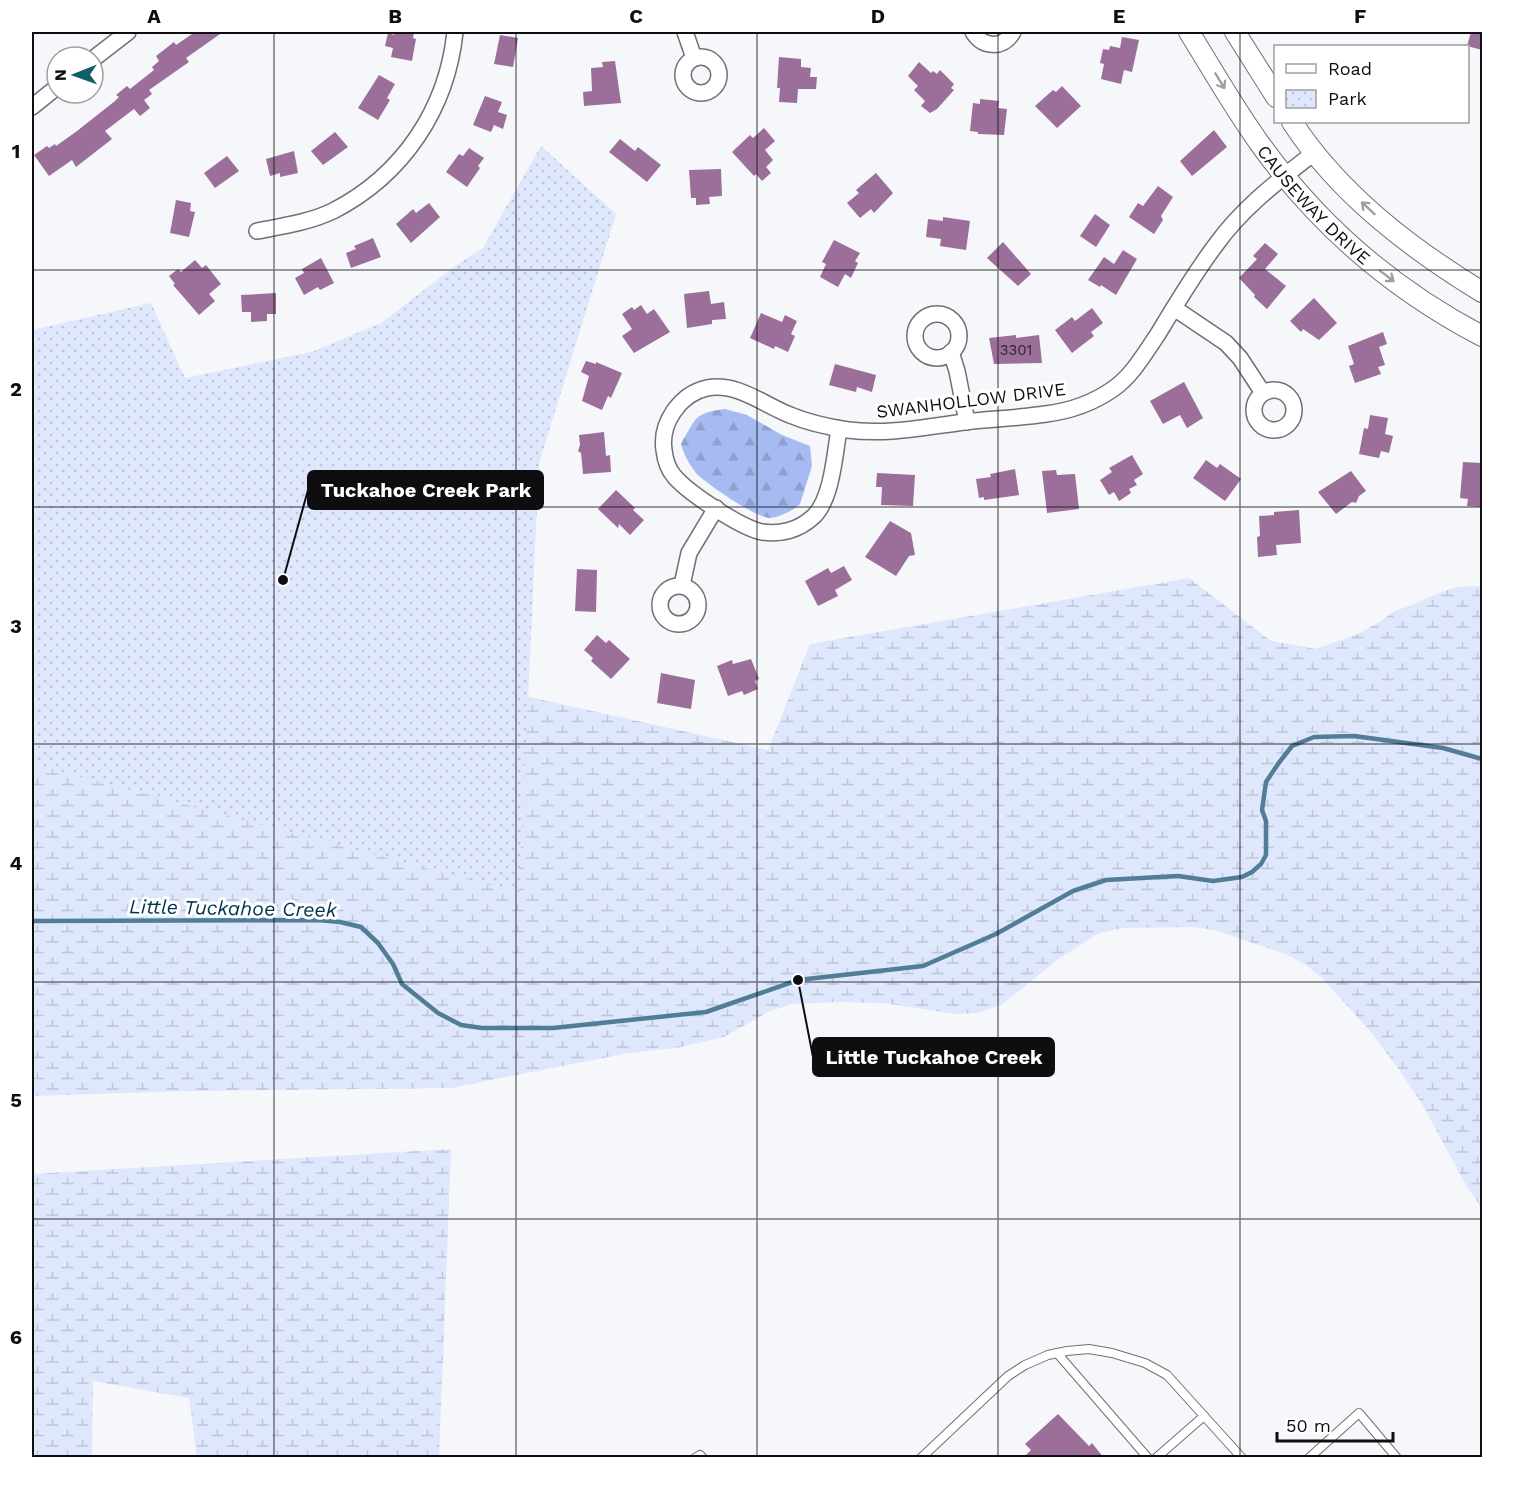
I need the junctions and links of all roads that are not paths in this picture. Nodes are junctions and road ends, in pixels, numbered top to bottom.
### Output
1 (128, 32) edge
2 (455, 32) edge
3 (685, 32) edge
4 (973, 32) edge
5 (1012, 32) edge
6 (1189, 32) edge
7 (1235, 32) edge
8 (105, 50) edge
9 (694, 58) dead end
10 (1274, 95) edge
11 (45, 97) edge
12 (32, 107) edge
13 (1293, 123) edge
14 (1315, 152) junction
15 (1285, 176) junction
16 (257, 231) dead end
17 (1482, 292) edge
18 (1174, 308) junction
19 (1482, 336) edge
20 (951, 352) dead end
21 (1263, 393) dead end
22 (967, 422) junction
23 (839, 429) junction
24 (716, 508) junction
25 (682, 585) dead end
26 (1057, 1353) junction
27 (1204, 1416) junction
28 (695, 1458) edge
29 (703, 1458) edge
30 (921, 1458) edge
31 (1148, 1458) edge
32 (1156, 1458) edge
33 (1242, 1458) edge
34 (1309, 1458) edge
35 (1397, 1458) edge

1 - 8 street
2 - 16 street
3 - 9 street
4 - 5 street
6 -> 15 street, CAUSEWAY DRIVE
7 - 10 street
11 - 12 street
13 - 14 street, CAUSEWAY DRIVE
14 - 15 street, SWANHOLLOW DRIVE
17 -> 14 street, CAUSEWAY DRIVE
15 - 18 street, SWANHOLLOW DRIVE
15 -> 19 street, CAUSEWAY DRIVE
18 - 21 street
18 - 22 street, SWANHOLLOW DRIVE
20 - 22 street
22 - 23 street, SWANHOLLOW DRIVE
23 - 24 street, SWANHOLLOW DRIVE
23 - 24 street, SWANHOLLOW DRIVE
24 - 25 street
26 - 27 lane
26 - 30 lane
26 - 31 lane
27 - 32 lane
27 - 33 lane
28 - 29 lane
34 - 35 lane

